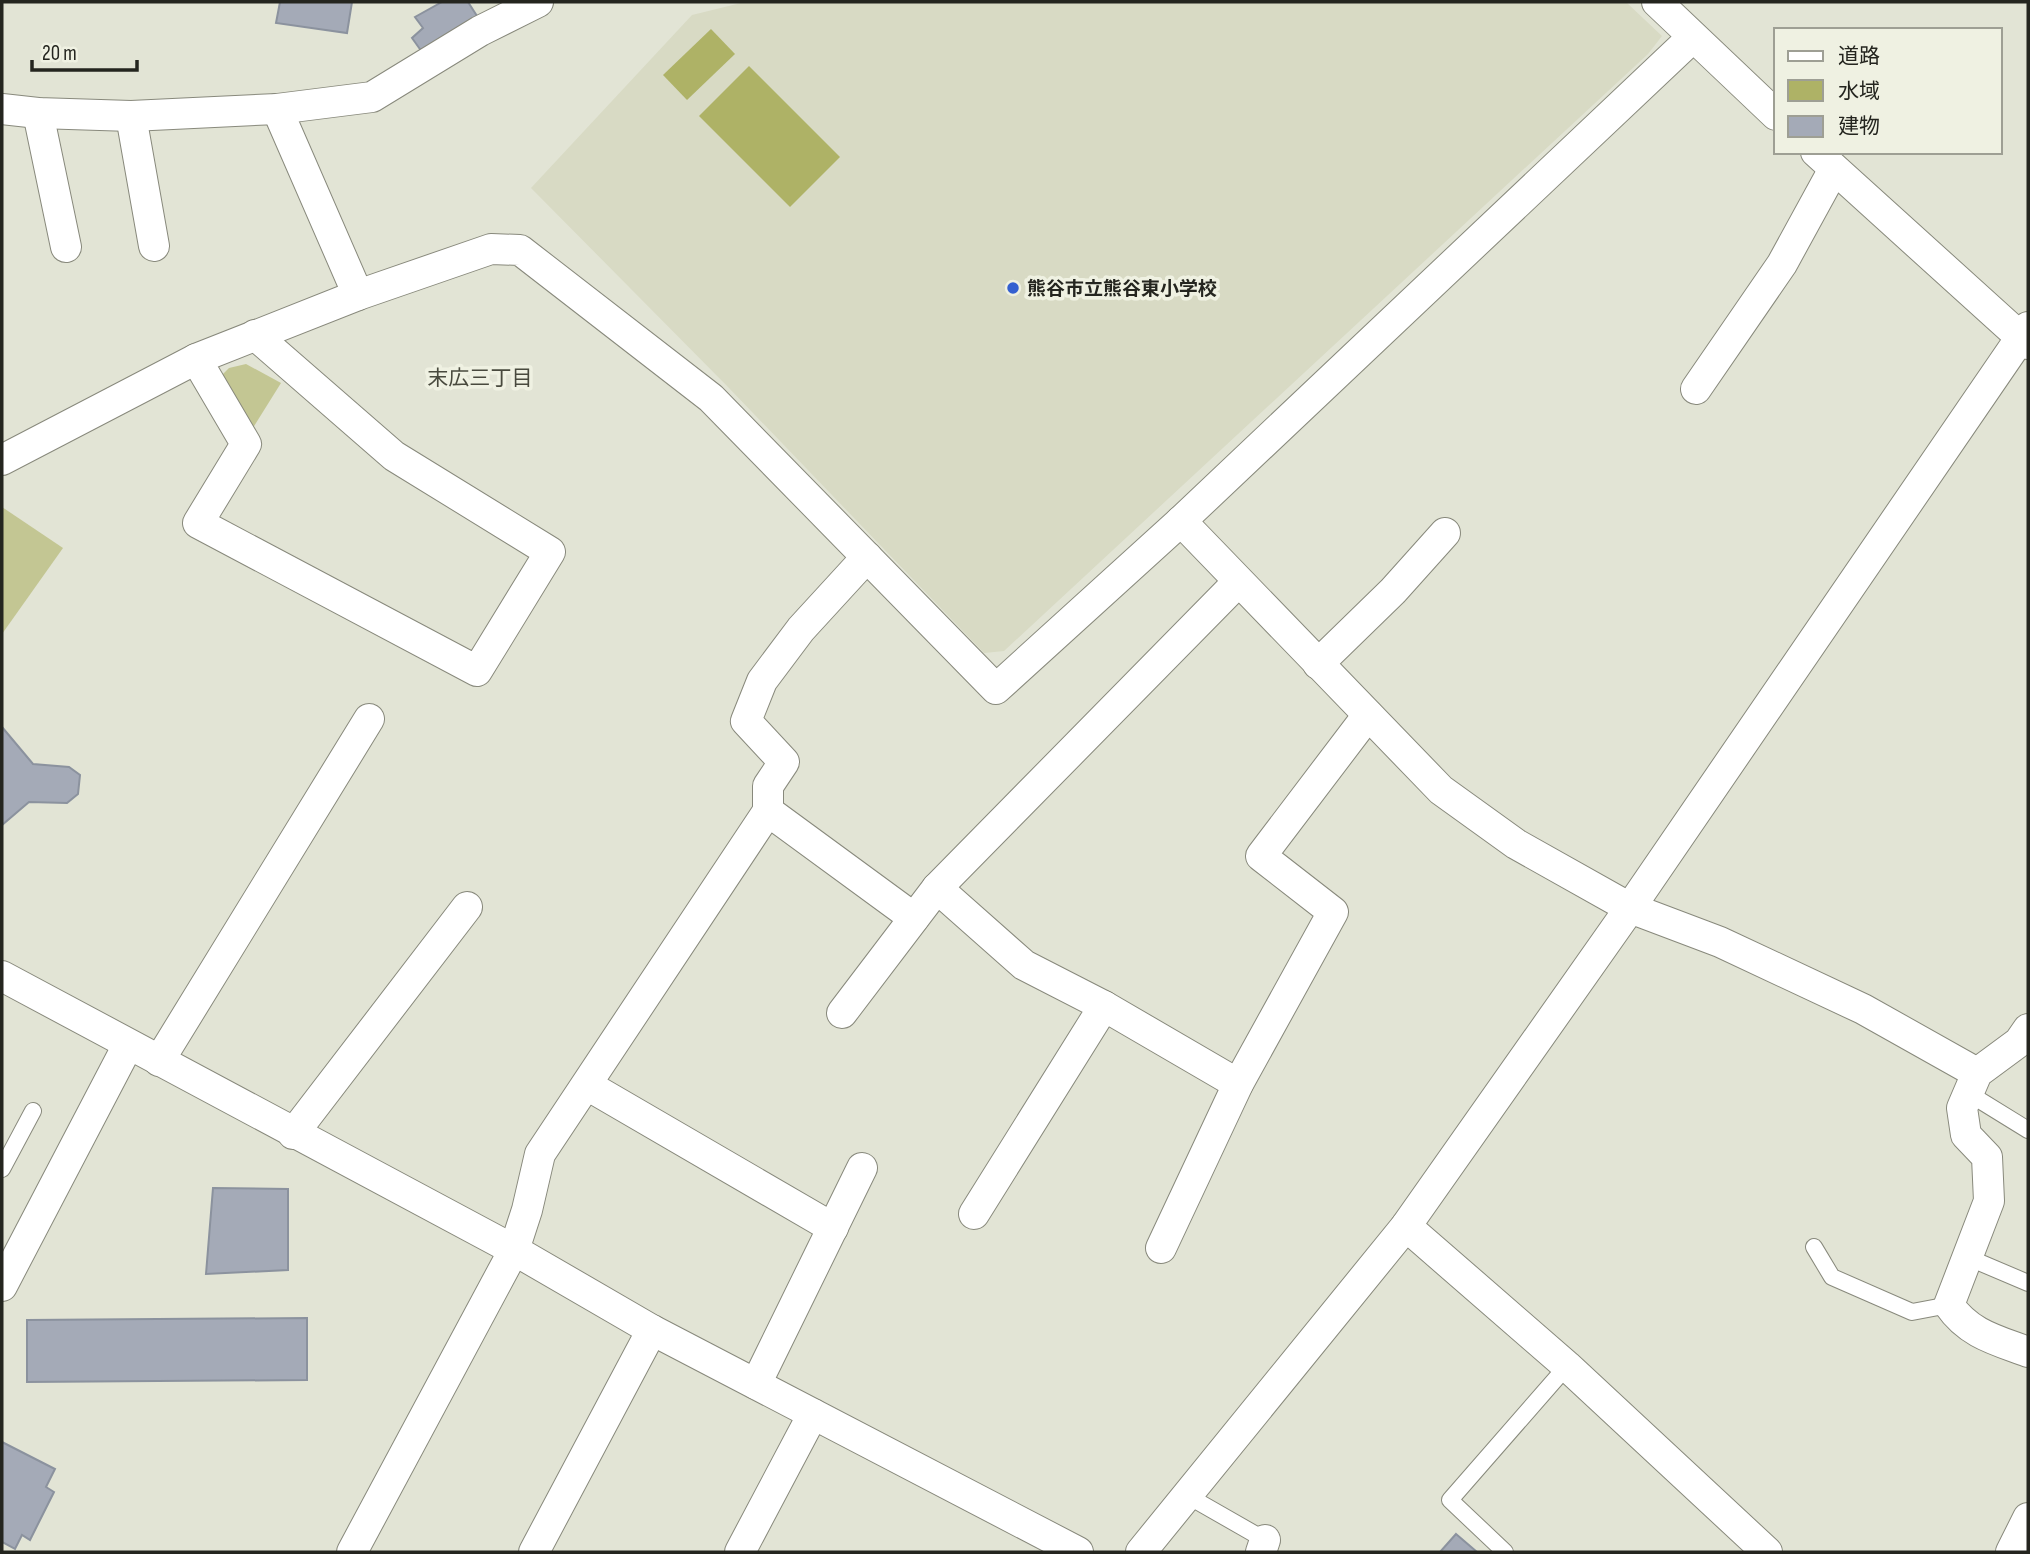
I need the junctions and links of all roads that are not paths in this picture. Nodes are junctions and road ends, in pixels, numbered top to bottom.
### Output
1 (485, 2) edge
2 (538, 2) edge
3 (1657, 2) edge
4 (480, 31) junction
5 (1693, 37) junction
6 (2, 109) edge
7 (277, 109) junction
8 (38, 113) junction
9 (1774, 113) edge
10 (131, 116) junction
11 (1825, 160) edge
12 (153, 246) dead end
13 (66, 247) dead end
14 (358, 295) junction
15 (256, 335) junction
16 (2025, 337) edge
17 (196, 359) junction
18 (1696, 389) dead end
19 (2, 460) edge
20 (1181, 521) junction
21 (1445, 533) dead end
22 (867, 557) junction
23 (1238, 582) junction
24 (1318, 664) junction
25 (1368, 715) junction
26 (369, 719) dead end
27 (768, 811) junction
28 (937, 888) junction
29 (467, 907) dead end
30 (1630, 908) junction
31 (914, 918) junction
32 (2, 977) edge
33 (1104, 1006) junction
34 (842, 1013) dead end
35 (2028, 1029) edge
36 (128, 1045) junction
37 (159, 1061) junction
38 (1972, 1083) junction
39 (1238, 1084) junction
40 (587, 1085) junction
41 (33, 1111) dead end
42 (2028, 1129) edge
43 (293, 1133) junction
44 (862, 1168) dead end
45 (2, 1169) edge
46 (974, 1214) dead end
47 (1406, 1226) junction
48 (833, 1228) junction
49 (1814, 1247) dead end
50 (1161, 1248) dead end
51 (514, 1250) junction
52 (1967, 1257) junction
53 (2028, 1283) edge
54 (2, 1286) edge
55 (1949, 1305) junction
56 (652, 1331) junction
57 (2028, 1352) edge
58 (1567, 1366) junction
59 (756, 1384) junction
60 (813, 1414) junction
61 (1188, 1496) junction
62 (2028, 1518) edge
63 (1267, 1548) edge
64 (352, 1552) edge
65 (534, 1552) edge
66 (740, 1552) edge
67 (1078, 1552) edge
68 (1141, 1552) edge
69 (1505, 1552) edge
70 (1767, 1552) edge
71 (2011, 1552) edge

1 - 4 street
2 - 4 street
3 - 5 street
4 - 7 street
5 - 9 street
5 - 20 street
6 - 8 street
7 - 10 street
7 - 14 street
8 - 10 street
8 - 13 street
10 - 12 street
11 - 16 street
11 - 18 street
14 - 15 street
14 - 22 street
15 - 17 street
15 - 17 street
16 - 30 street
17 - 19 street
20 - 22 street
20 - 23 street
21 - 24 street
22 - 27 street
23 - 24 street
23 - 28 street
24 - 25 street
25 - 30 street
25 - 39 street
26 - 37 street
27 - 31 street
27 - 40 street
28 - 31 street
28 - 33 street
29 - 43 street
30 - 38 street
30 - 47 street
31 - 34 street
32 - 36 street
33 - 39 street
33 - 46 street
35 - 38 street
36 - 37 street
36 - 54 street
37 - 43 street
38 - 42 lane
38 - 52 street
39 - 50 street
40 - 48 street
40 - 51 street
41 - 45 lane
43 - 51 street
44 - 48 street
47 - 58 street
47 - 61 street
48 - 59 street
49 - 55 lane
51 - 56 street
51 - 64 street
52 - 53 lane
52 - 55 street
55 - 57 street
56 - 59 street
56 - 65 street
58 - 69 lane
58 - 70 street
59 - 60 street
60 - 66 street
60 - 67 street
61 - 63 lane
61 - 68 street
62 - 71 street

